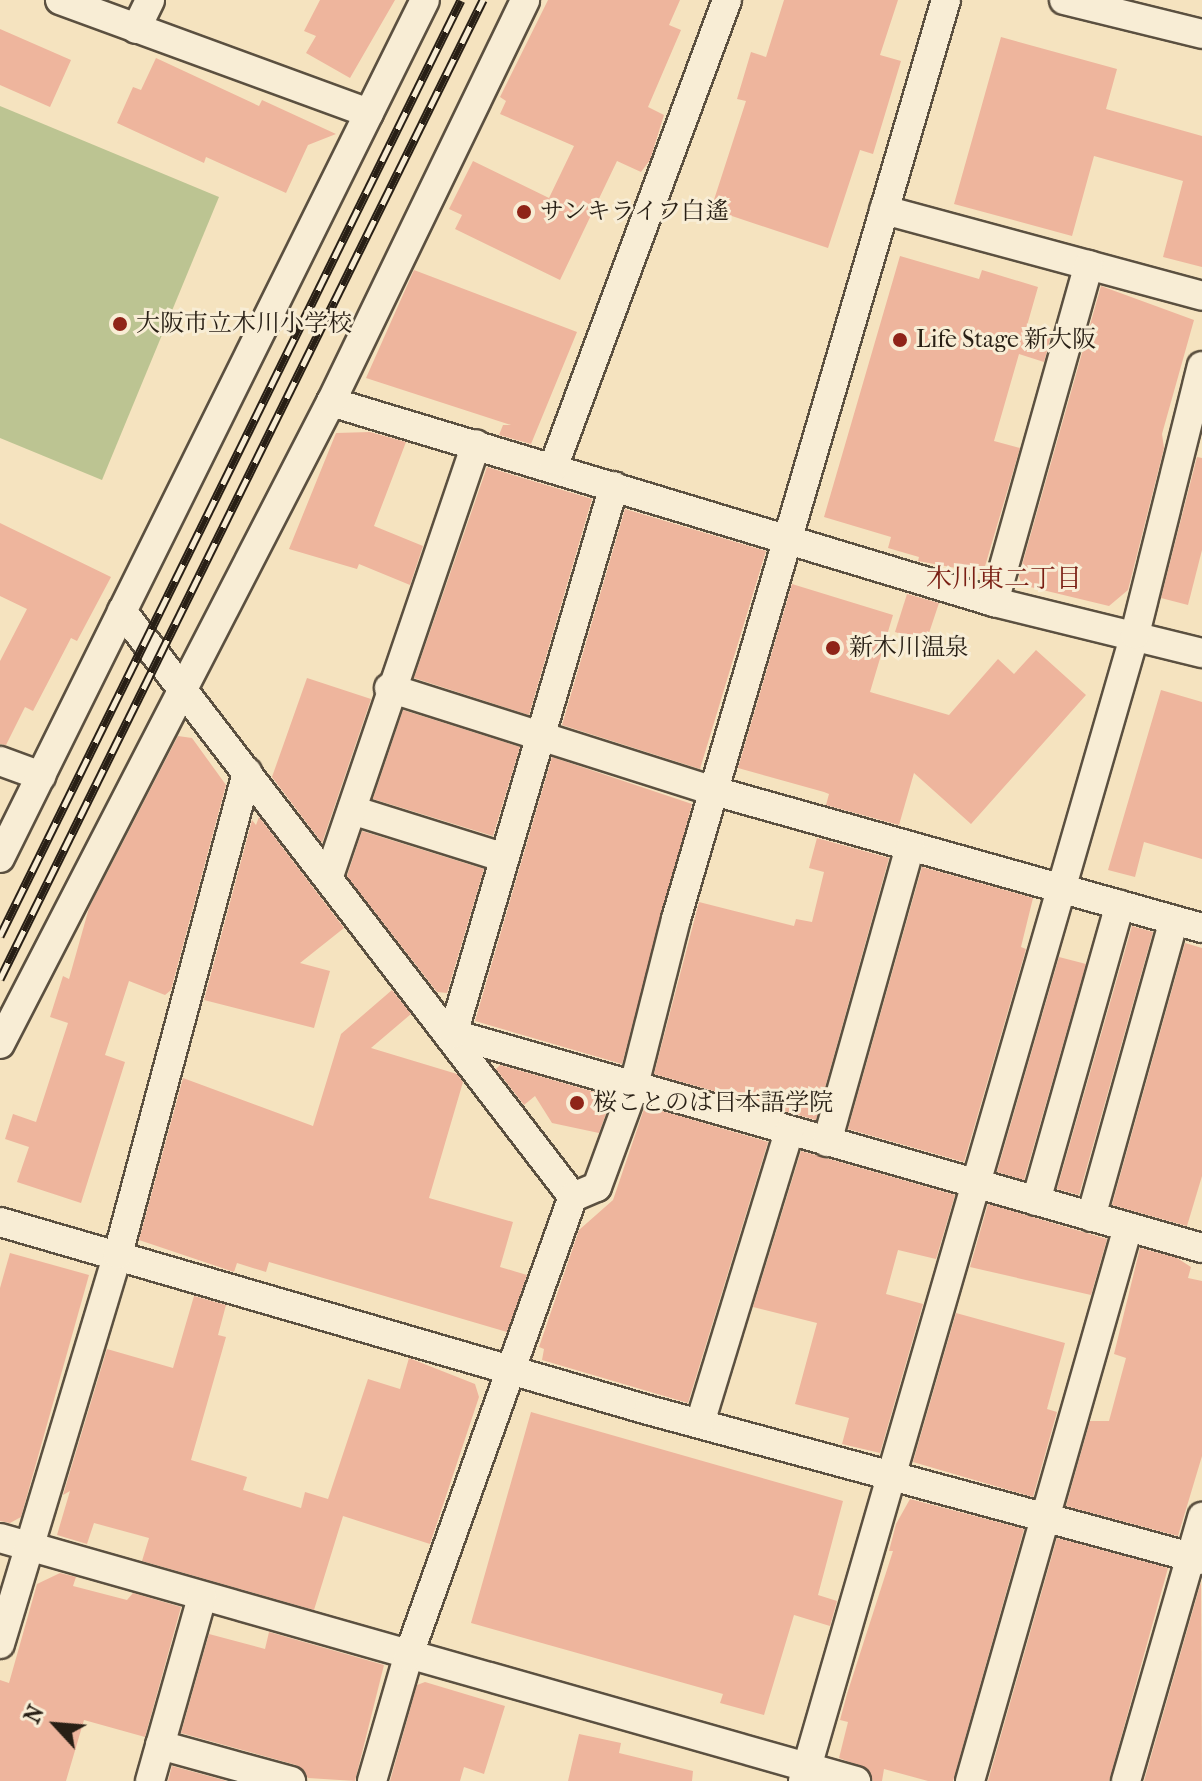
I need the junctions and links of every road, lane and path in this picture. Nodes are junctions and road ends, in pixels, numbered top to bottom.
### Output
1 (60, 0) edge
2 (150, 0) edge
3 (425, 0) edge
4 (525, 0) edge
5 (727, 0) edge
6 (946, 0) edge
7 (1064, 0) edge
8 (136, 29) junction
9 (1202, 34) edge
10 (369, 113) junction
11 (884, 210) junction
12 (1089, 265) junction
13 (1202, 296) edge
14 (1202, 366) edge
15 (331, 402) junction
16 (476, 444) junction
17 (553, 468) junction
18 (614, 486) junction
19 (788, 538) junction
20 (994, 602) junction
21 (122, 611) junction
22 (1135, 634) junction
23 (1202, 653) edge
24 (182, 683) junction
25 (389, 688) junction
26 (543, 735) junction
27 (0, 761) edge
28 (247, 772) junction
29 (41, 776) junction
30 (714, 791) junction
31 (352, 810) junction
32 (910, 846) junction
33 (502, 857) junction
34 (0, 858) edge
35 (329, 876) junction
36 (1058, 888) junction
37 (1120, 905) junction
38 (1174, 920) junction
39 (1202, 928) edge
40 (453, 1034) junction
41 (0, 1044) edge
42 (633, 1089) junction
43 (789, 1131) junction
44 (827, 1142) junction
45 (973, 1183) junction
46 (573, 1197) junction
47 (1036, 1201) junction
48 (1091, 1217) junction
49 (0, 1222) edge
50 (1128, 1227) junction
51 (1202, 1248) edge
52 (118, 1254) junction
53 (512, 1371) junction
54 (700, 1423) junction
55 (888, 1473) junction
56 (1046, 1517) junction
57 (1202, 1517) edge
58 (0, 1538) edge
59 (30, 1546) junction
60 (1197, 1559) edge
61 (202, 1597) junction
62 (0, 1644) edge
63 (408, 1657) junction
64 (160, 1745) junction
65 (804, 1774) edge
66 (150, 1781) edge
67 (291, 1781) edge
68 (372, 1781) edge
69 (856, 1781) edge
70 (970, 1781) edge
71 (1126, 1781) edge

1 - 8 street
2 - 8 street
3 - 10 street
4 - 15 street
5 - 17 street
6 - 11 street
7 - 9 street
8 - 10 street
10 - 21 street
11 - 12 street
11 - 19 street
12 - 13 street
12 - 20 street
14 - 22 street
15 - 16 street
15 - 24 street
16 - 17 street
16 - 25 street
17 - 18 street
18 - 19 street
18 - 26 street
19 - 20 street
19 - 30 street
20 - 22 street
21 - 24 street
21 - 29 street
22 - 23 street
22 - 36 street
24 - 28 street
24 - 41 street
25 - 26 street
25 - 31 street
26 - 30 street
26 - 33 street
27 - 29 street
28 - 35 street
28 - 52 street
29 - 34 street
30 - 32 street
30 - 42 street
31 - 33 street
31 - 35 street
32 - 36 street
32 - 44 street
33 - 40 street
35 - 40 street
36 - 37 street
36 - 45 street
37 - 38 street
37 - 47 street
38 - 39 street
38 - 48 street
40 - 42 street
40 - 46 street
42 - 43 street
42 - 46 street
43 - 44 street
43 - 54 street
44 - 45 street
45 - 47 street
45 - 55 street
46 - 53 street
47 - 48 street
48 - 50 street
49 - 52 street
50 - 51 street
50 - 56 street
52 - 53 street
52 - 59 street
53 - 54 street
53 - 63 street
54 - 55 street
55 - 56 street
55 - 65 street
56 - 60 street
56 - 70 street
57 - 60 street
58 - 59 street
59 - 61 street
59 - 62 street
60 - 71 street
61 - 63 street
61 - 64 street
63 - 65 street
63 - 68 street
64 - 66 street
64 - 67 street
65 - 69 street

